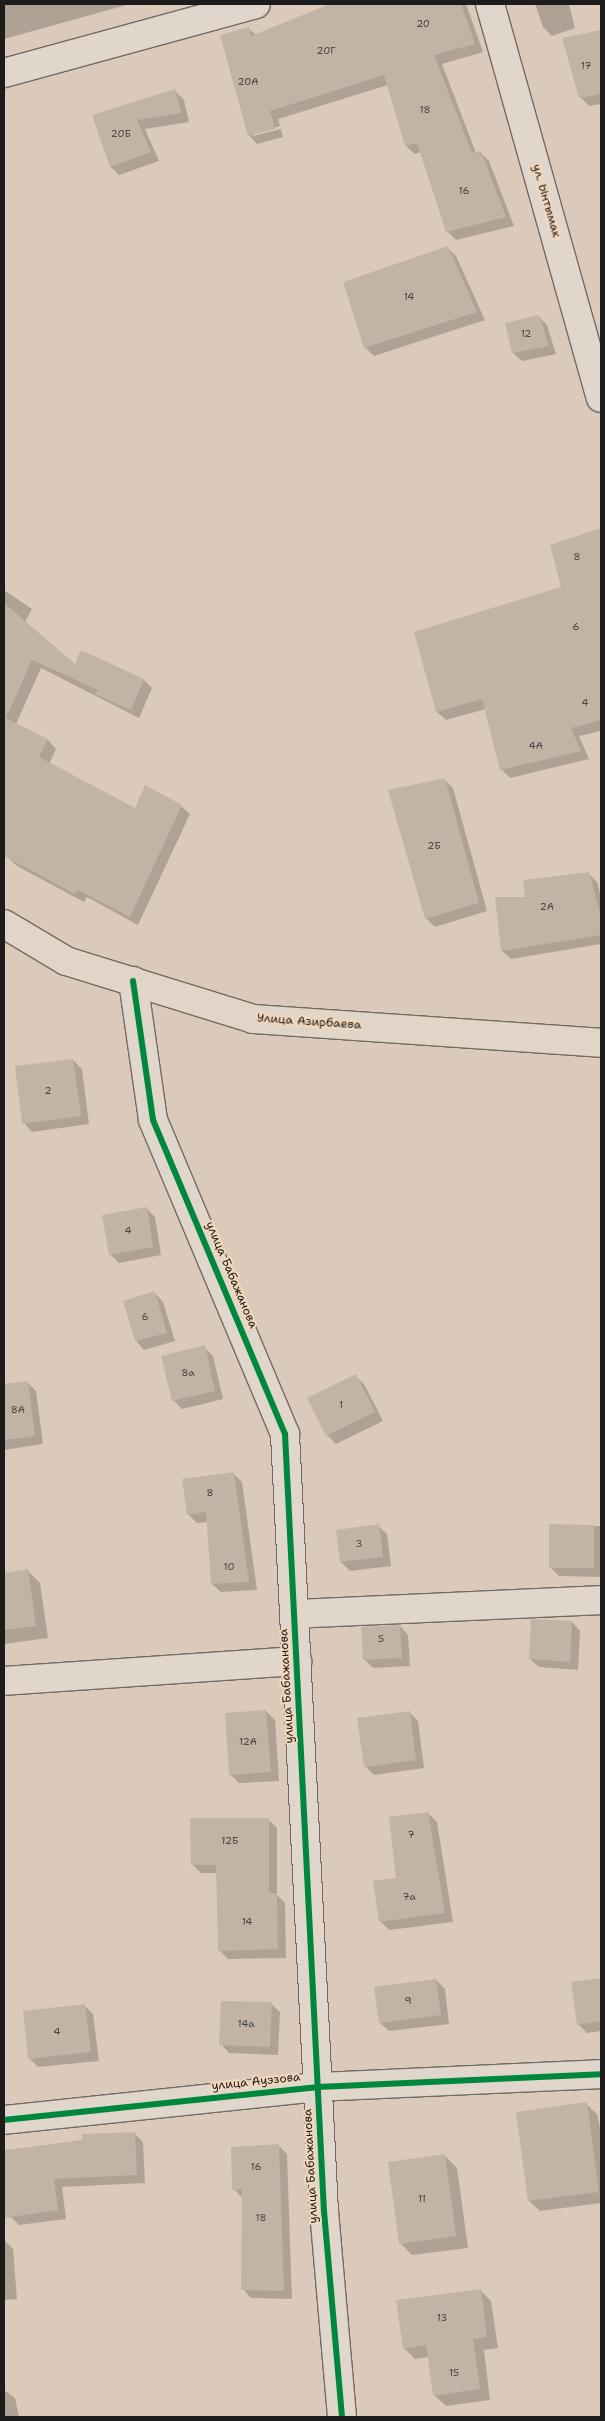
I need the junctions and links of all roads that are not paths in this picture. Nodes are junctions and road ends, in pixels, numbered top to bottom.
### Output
1 (256, 4) edge
2 (490, 4) edge
3 (4, 73) edge
4 (601, 398) edge
5 (4, 924) edge
6 (133, 981) junction
7 (601, 1043) edge
8 (601, 1600) edge
9 (294, 1614) junction
10 (296, 1661) junction
11 (4, 1681) edge
12 (601, 2074) edge
13 (318, 2086) junction
14 (4, 2120) edge
15 (342, 2417) edge

1 - 3 street
2 - 4 street, ул. Ынтымак
5 - 6 main road, Улица Азирбаева
6 - 7 main road, Улица Азирбаева
6 - 9 street, улица Бабажанова
8 - 9 street
9 - 10 street, улица Бабажанова
10 - 11 street
10 - 13 street, улица Бабажанова
12 - 13 street, улица Ауэзова
13 - 14 street, улица Ауэзова
13 - 15 street, улица Бабажанова

